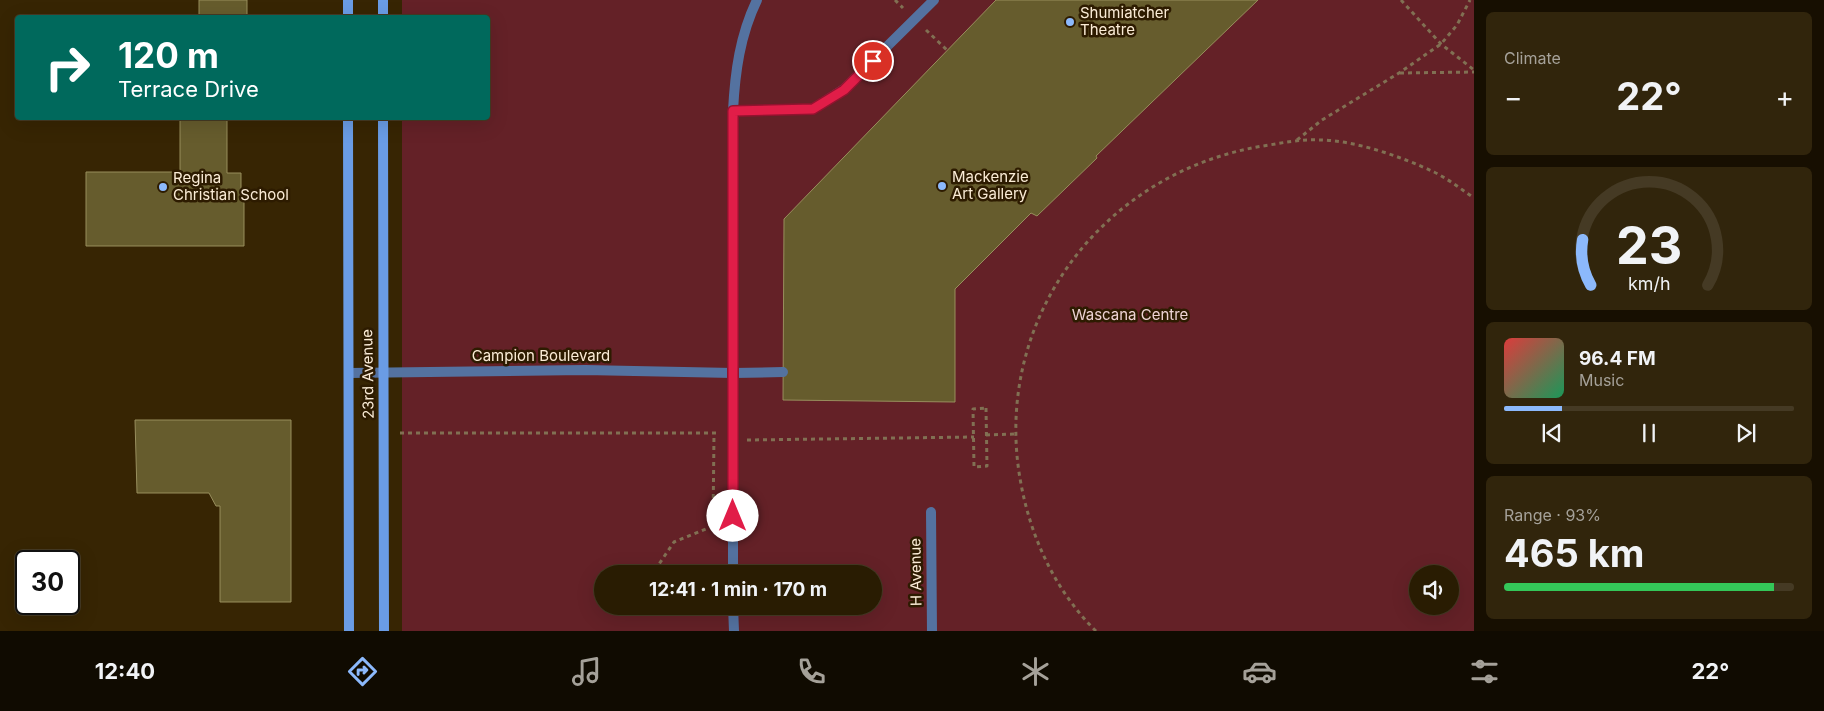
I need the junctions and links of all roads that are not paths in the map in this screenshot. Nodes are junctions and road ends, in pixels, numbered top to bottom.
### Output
1 (348, 0) edge
2 (383, 0) edge
3 (757, 0) edge
4 (934, 0) edge
5 (348, 15) edge
6 (383, 15) edge
7 (733, 111) junction
8 (348, 120) edge
9 (383, 120) edge
10 (783, 372) dead end
11 (349, 373) junction
12 (383, 373) junction
13 (733, 373) junction
14 (931, 512) dead end
15 (733, 565) edge
16 (734, 615) edge
17 (349, 631) edge
18 (384, 631) edge
19 (734, 631) edge
20 (932, 631) edge

1 - 5 main road
2 - 6 main road
3 - 7 street
4 - 7 street
7 - 13 street
8 - 11 main road, 23rd Avenue
9 - 12 main road, 23rd Avenue
10 - 13 street, Campion Boulevard
11 - 12 street, Campion Boulevard
11 - 17 main road, 23rd Avenue
12 - 13 street, Campion Boulevard
12 - 18 main road, 23rd Avenue
13 - 15 street
14 - 20 street, H Avenue
16 - 19 street

